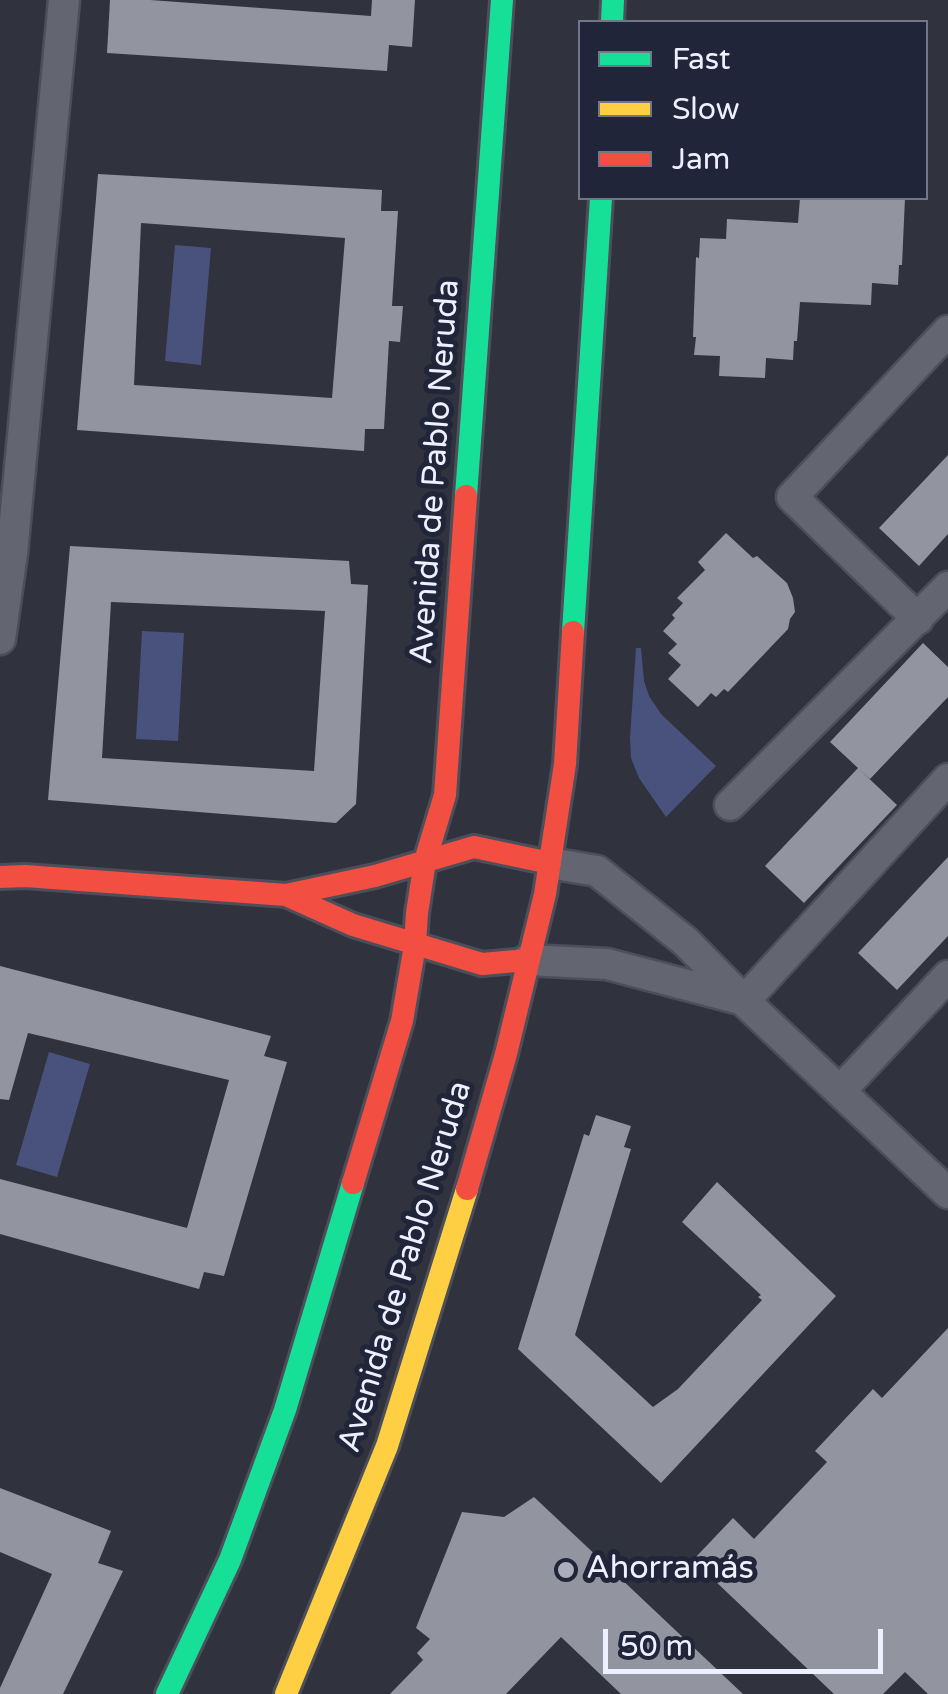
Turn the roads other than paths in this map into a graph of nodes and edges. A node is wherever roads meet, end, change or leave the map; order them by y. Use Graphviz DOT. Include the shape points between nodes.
graph roads {
  1 [pos="64,0"];
  2 [pos="502,0"];
  3 [pos="602,200"];
  4 [pos="948,331"];
  5 [pos="948,587"];
  6 [pos="918,620"];
  7 [pos="0,638"];
  8 [pos="948,780"];
  9 [pos="730,805"];
  10 [pos="425,861"];
  11 [pos="550,863"];
  12 [pos="0,877"];
  13 [pos="286,895"];
  14 [pos="415,946"];
  15 [pos="528,960"];
  16 [pos="948,976"];
  17 [pos="744,1000"];
  18 [pos="840,1091"];
  19 [pos="943,1179"];
  20 [pos="167,1694"];
  21 [pos="286,1694"];
  1 -- 7 [label="street"];
  2 -- 10 [label="main road, Avenida de Pablo Neruda" via="446,795"];
  3 -- 11 [label="main road" via="564,764"];
  4 -- 6 [label="street" via="792,497"];
  5 -- 6 [label="street"];
  6 -- 9 [label="street"];
  8 -- 17 [label="street"];
  10 -- 11 [label="main road" via="474,847"];
  10 -- 13 [label="main road"];
  10 -- 14 [label="main road, Avenida de Pablo Neruda"];
  11 -- 15 [label="main road, Avenida de Pablo Neruda"];
  11 -- 17 [label="street" via="597,870 686,942"];
  12 -- 13 [label="main road"];
  13 -- 14 [label="main road"];
  14 -- 15 [label="main road" via="482,964"];
  14 -- 20 [label="main road, Avenida de Pablo Neruda" via="402,1021 285,1410 230,1560"];
  15 -- 17 [label="street" via="607,964"];
  15 -- 21 [label="main road, Avenida de Pablo Neruda" via="486,1128 388,1446"];
  16 -- 18 [label="street"];
  17 -- 18 [label="street"];
  18 -- 19 [label="street"];
}
